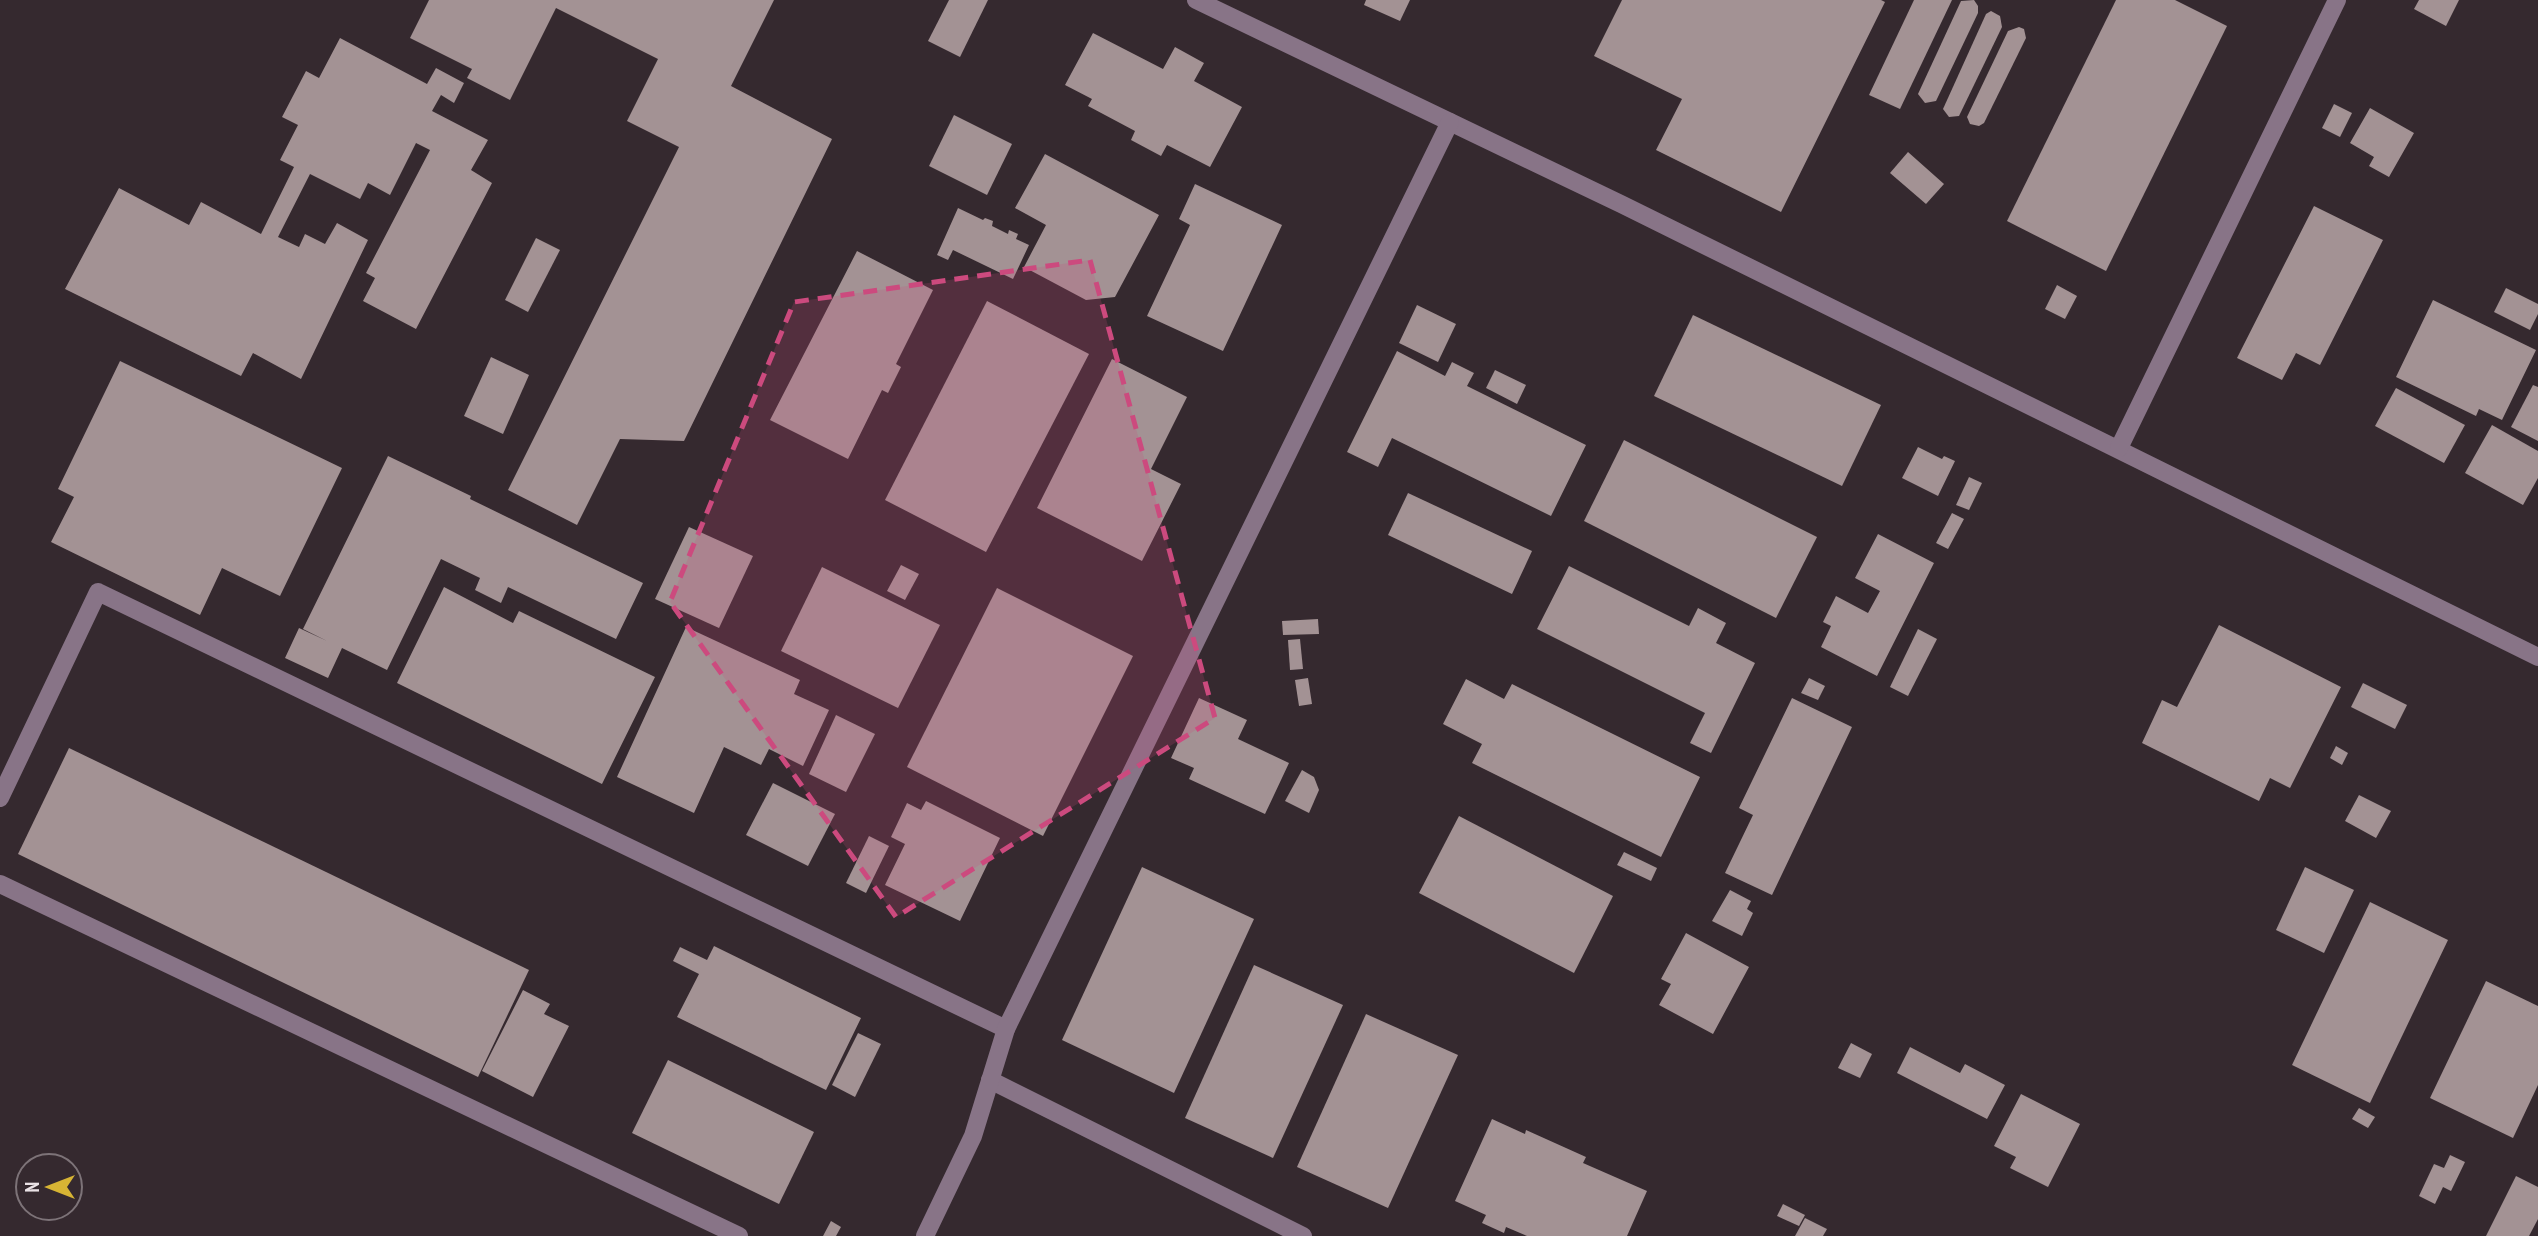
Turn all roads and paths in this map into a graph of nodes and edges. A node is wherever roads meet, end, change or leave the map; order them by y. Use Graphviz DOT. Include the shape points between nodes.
graph roads {
  1 [pos="1196,0"];
  2 [pos="2337,0"];
  3 [pos="1450,122"];
  4 [pos="2119,448"];
  5 [pos="2538,657"];
  6 [pos="0,798"];
  7 [pos="0,884"];
  8 [pos="1006,1029"];
  9 [pos="990,1080"];
  10 [pos="739,1236"];
  11 [pos="925,1236"];
  12 [pos="1303,1236"];
  1 -- 3 [label="lane"];
  2 -- 4 [label="lane"];
  3 -- 4 [label="lane"];
  3 -- 8 [label="lane"];
  4 -- 5 [label="lane"];
  6 -- 8 [label="lane" via="98,592"];
  7 -- 10 [label="lane"];
  8 -- 9 [label="lane"];
  9 -- 11 [label="lane" via="973,1136"];
  9 -- 12 [label="lane"];
}
